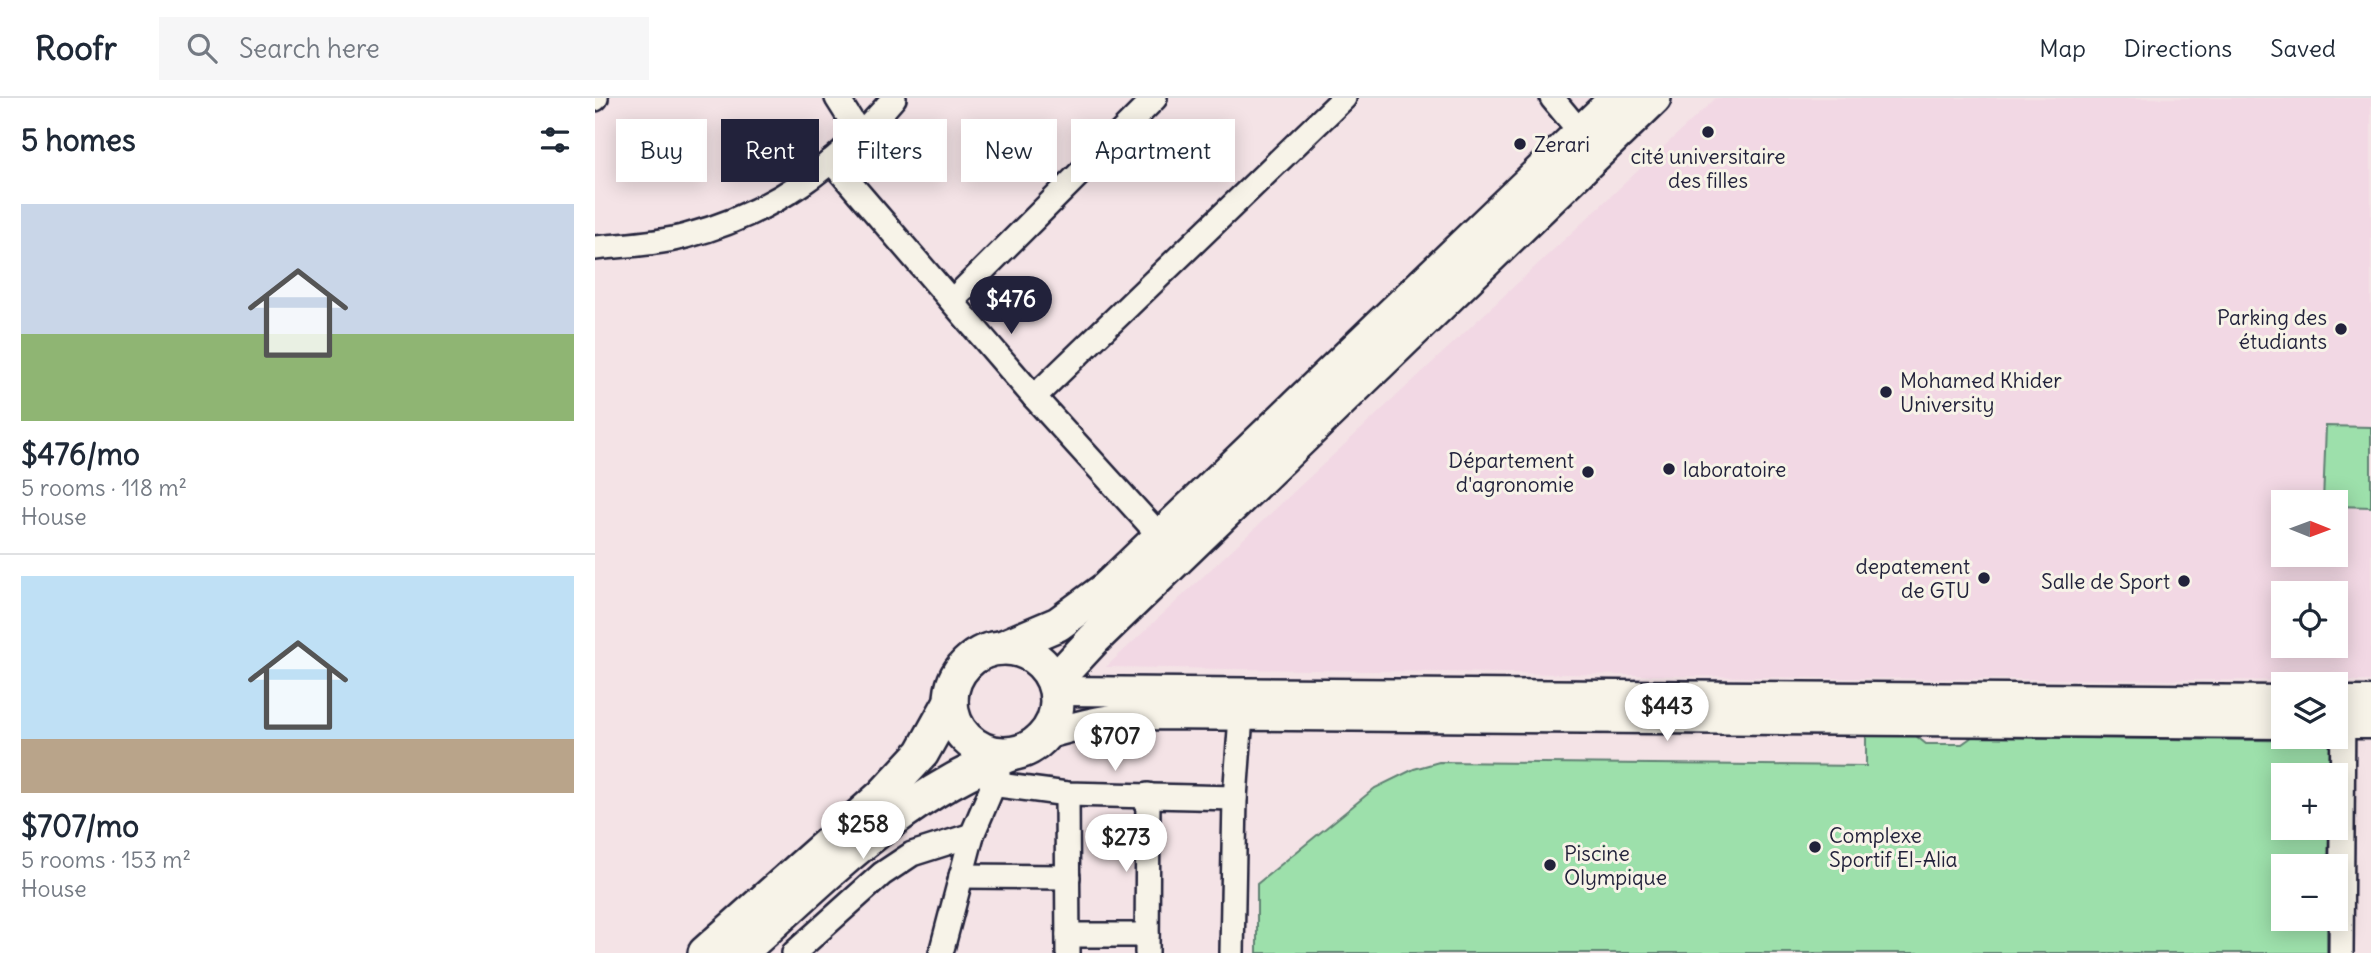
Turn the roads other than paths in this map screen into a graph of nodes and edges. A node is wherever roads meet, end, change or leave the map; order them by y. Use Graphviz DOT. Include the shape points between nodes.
graph roads {
  1 [pos="837,98"];
  2 [pos="894,98"];
  3 [pos="1156,98"];
  4 [pos="1344,98"];
  5 [pos="1552,98"];
  6 [pos="1617,98"];
  7 [pos="1654,98"];
  8 [pos="850,119"];
  9 [pos="876,119"];
  10 [pos="1581,133"];
  11 [pos="831,162"];
  12 [pos="595,248"];
  13 [pos="952,302"];
  14 [pos="1034,397"];
  15 [pos="1161,537"];
  16 [pos="1001,648"];
  17 [pos="1055,687"];
  18 [pos="2271,700"];
  19 [pos="951,701"];
  20 [pos="2371,701"];
  21 [pos="2348,714"];
  22 [pos="1241,716"];
  23 [pos="2271,724"];
  24 [pos="1045,735"];
  25 [pos="2345,749"];
  26 [pos="1011,754"];
  27 [pos="991,784"];
  28 [pos="1067,794"];
  29 [pos="1148,795"];
  30 [pos="1235,798"];
  31 [pos="972,835"];
  32 [pos="961,876"];
  33 [pos="1068,877"];
  34 [pos="1068,944"];
  35 [pos="1147,944"];
  36 [pos="705,953"];
  37 [pos="740,953"];
  38 [pos="794,953"];
  39 [pos="941,953"];
  40 [pos="1231,953"];
  41 [pos="2341,953"];
  1 -- 8 [label="street"];
  2 -- 9 [label="street"];
  3 -- 13 [label="street"];
  4 -- 14 [label="street"];
  5 -- 10 [label="street"];
  6 -- 10 [label="highway"];
  7 -- 17 [label="highway" via="1094,639"];
  10 -- 15 [label="highway"];
  11 -- 12 [label="street" via="803,185 729,222 659,242"];
  11 -- 13 [label="street"];
  13 -- 14 [label="street"];
  14 -- 15 [label="street"];
  15 -- 16 [label="highway" via="1074,614"];
  16 -- 17 [label="highway" via="1027,653 1048,670"];
  16 -- 19 [label="highway" via="966,664"];
  17 -- 18 [label="main road"];
  17 -- 24 [label="highway" via="1053,722"];
  19 -- 26 [label="highway" via="963,734 985,750"];
  19 -- 36 [label="highway" via="922,753 900,778"];
  20 -- 21 [label="main road"];
  22 -- 23 [label="main road"];
  22 -- 24 [label="main road" via="1123,716"];
  22 -- 30 [label="street"];
  24 -- 26 [label="highway"];
  25 -- 41 [label="street"];
  26 -- 27 [label="street"];
  26 -- 37 [label="highway" via="931,792 898,816"];
  27 -- 28 [label="street"];
  27 -- 31 [label="street"];
  28 -- 29 [label="street"];
  28 -- 33 [label="street"];
  29 -- 30 [label="street"];
  29 -- 35 [label="street"];
  30 -- 40 [label="street"];
  31 -- 32 [label="street"];
  31 -- 38 [label="street" via="912,854 882,874"];
  32 -- 33 [label="street"];
  32 -- 39 [label="street"];
  33 -- 34 [label="street"];
  34 -- 35 [label="street"];
}
